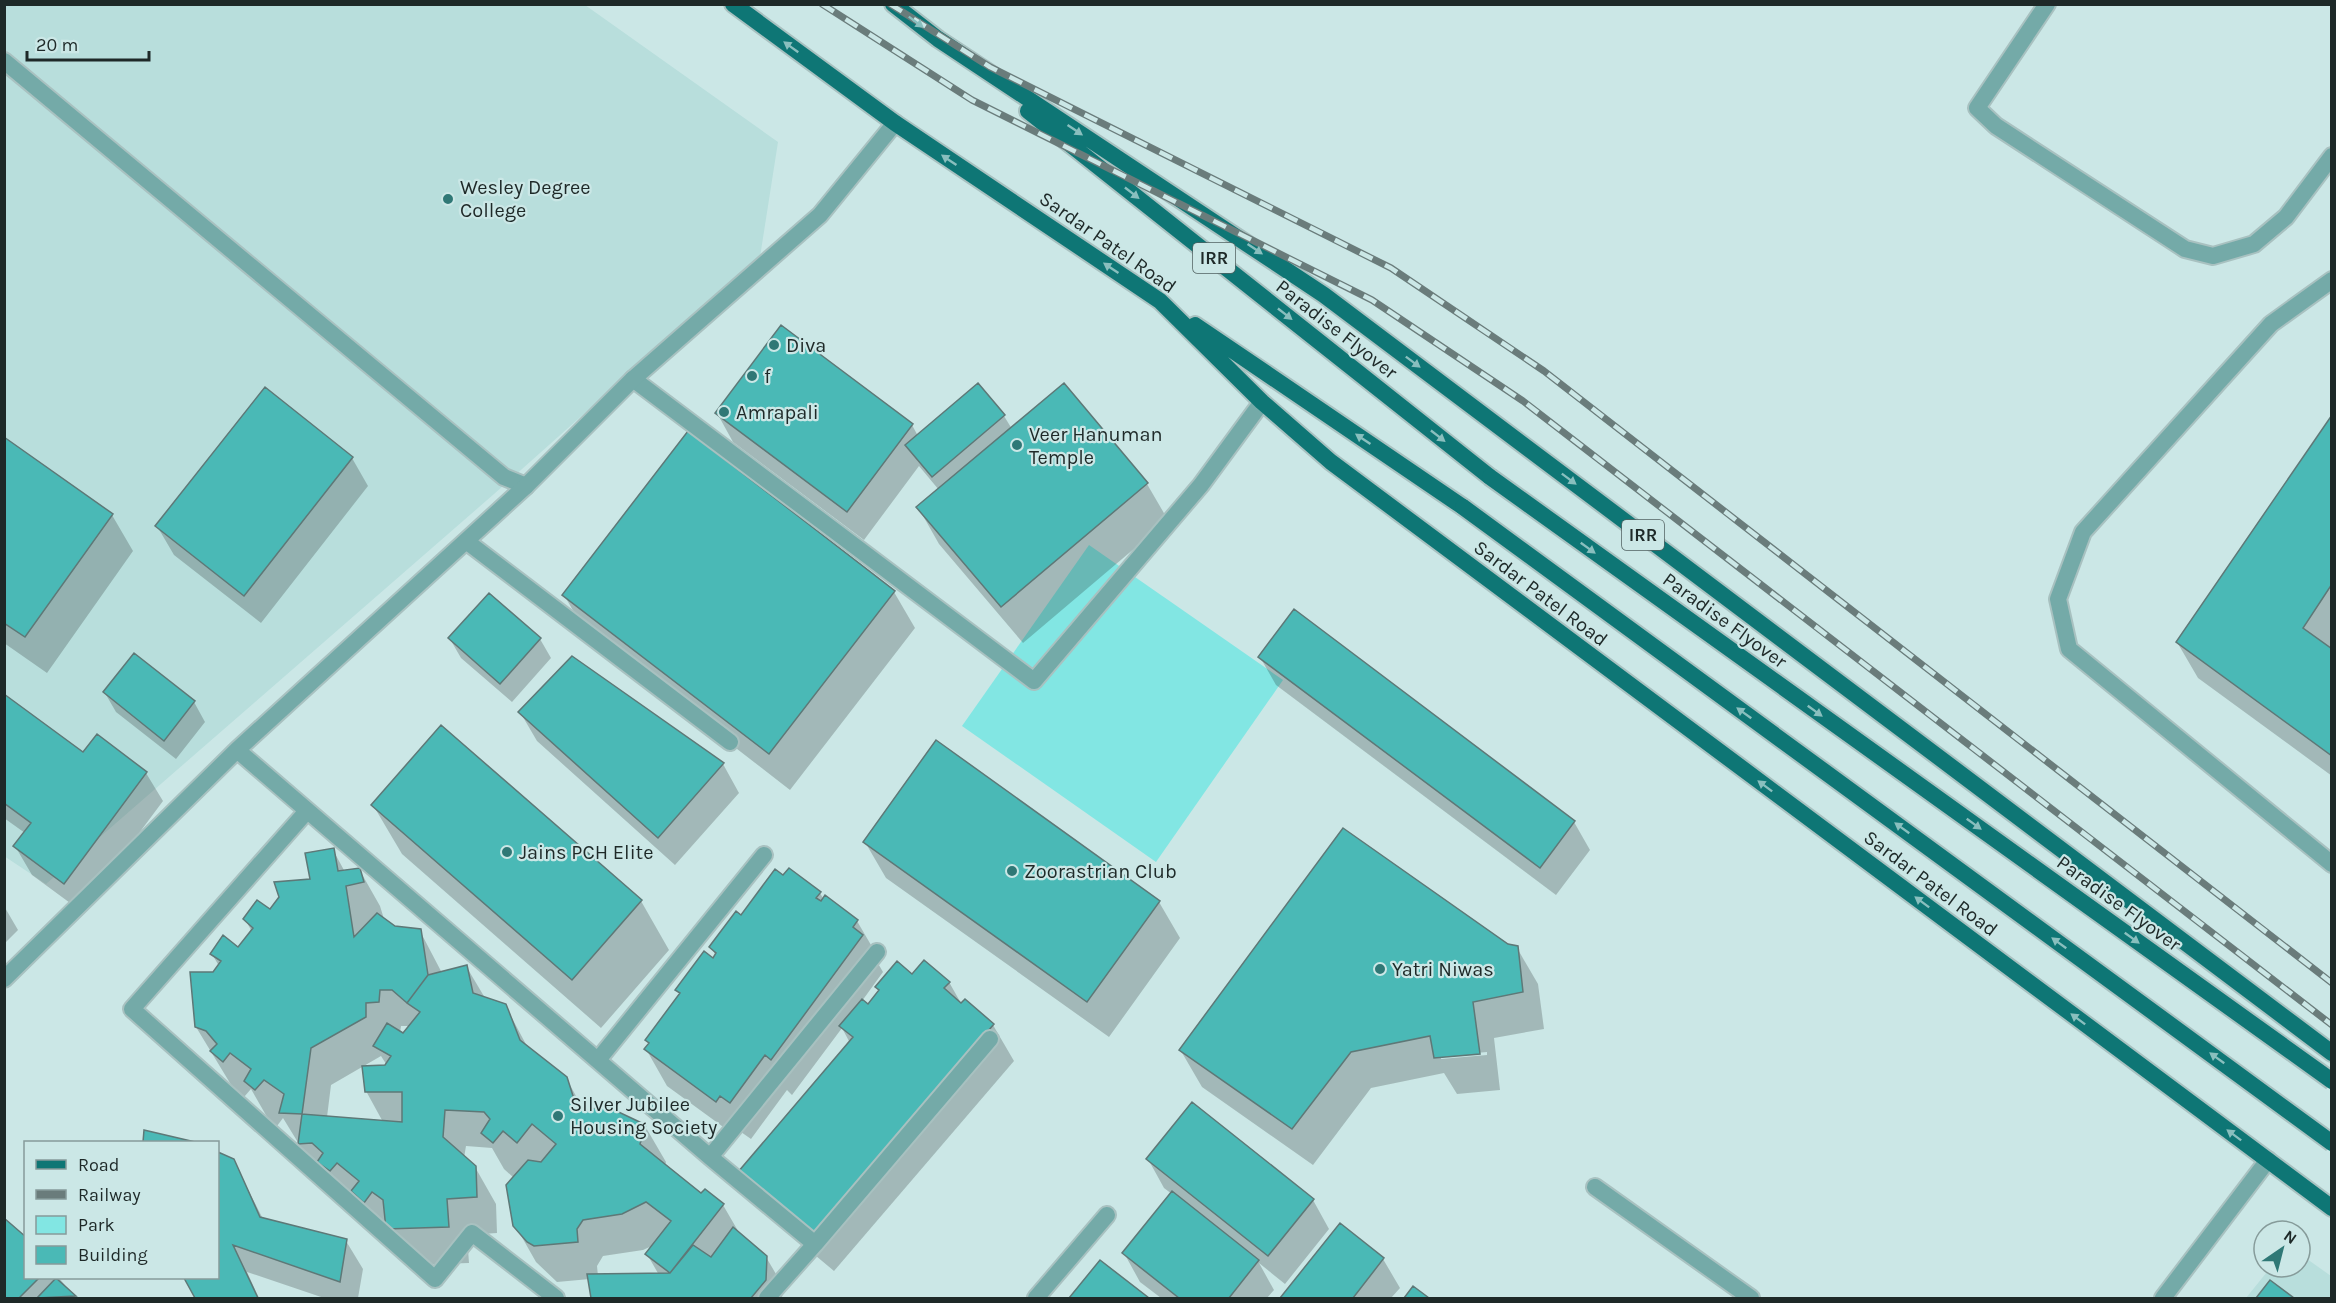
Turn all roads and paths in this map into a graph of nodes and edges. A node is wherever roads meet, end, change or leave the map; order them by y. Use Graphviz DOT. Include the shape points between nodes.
graph roads {
  1 [pos="733,4"];
  2 [pos="893,4"];
  3 [pos="2047,4"];
  4 [pos="938,39"];
  5 [pos="4,61"];
  6 [pos="895,123"];
  7 [pos="2331,156"];
  8 [pos="2331,280"];
  9 [pos="1160,301"];
  10 [pos="633,379"];
  11 [pos="1262,402"];
  12 [pos="526,486"];
  13 [pos="466,541"];
  14 [pos="730,742"];
  15 [pos="237,750"];
  16 [pos="307,811"];
  17 [pos="764,855"];
  18 [pos="2331,864"];
  19 [pos="877,952"];
  20 [pos="4,980"];
  21 [pos="990,1039"];
  22 [pos="2331,1053"];
  23 [pos="598,1060"];
  24 [pos="2331,1081"];
  25 [pos="2331,1143"];
  26 [pos="710,1157"];
  27 [pos="2268,1160"];
  28 [pos="1595,1187"];
  29 [pos="2331,1208"];
  30 [pos="1107,1215"];
  31 [pos="815,1244"];
  32 [pos="556,1299"];
  33 [pos="767,1299"];
  34 [pos="1036,1299"];
  35 [pos="1751,1299"];
  36 [pos="2163,1299"];
  6 -- 1 [label="main road, Sardar Patel Road, one-way"];
  2 -- 4 [label="main road, IRR, one-way"];
  3 -- 7 [label="street" via="1977,108 1996,126 2186,249 2213,256 2254,244 2286,217"];
  4 -- 22 [label="main road, IRR, one-way" via="1324,295"];
  4 -- 24 [label="main road, Paradise Flyover / IRR, one-way, bridge" via="1490,477"];
  5 -- 12 [label="street" via="504,477"];
  9 -- 6 [label="main road, Sardar Patel Road, one-way"];
  6 -- 10 [label="street" via="820,215"];
  8 -- 18 [label="street" via="2271,324 2083,532 2058,599 2069,649"];
  9 -- 11 [label="main road, Sardar Patel Road"];
  25 -- 9 [label="main road, one-way, bridge" via="1463,507"];
  10 -- 11 [label="street" via="1034,681 1201,486"];
  10 -- 12 [label="street"];
  27 -- 11 [label="main road, Sardar Patel Road, one-way" via="1331,462"];
  12 -- 13 [label="street"];
  13 -- 14 [label="street"];
  13 -- 15 [label="street"];
  15 -- 16 [label="street"];
  15 -- 20 [label="street"];
  16 -- 23 [label="street"];
  16 -- 32 [label="street" via="132,1009 435,1279 472,1233"];
  17 -- 23 [label="street"];
  19 -- 26 [label="street"];
  21 -- 31 [label="street"];
  23 -- 26 [label="street"];
  26 -- 31 [label="street"];
  27 -- 29 [label="main road, Sardar Patel Road"];
  27 -- 36 [label="street"];
  28 -- 35 [label="street"];
  30 -- 34 [label="street"];
  31 -- 33 [label="street"];
}
